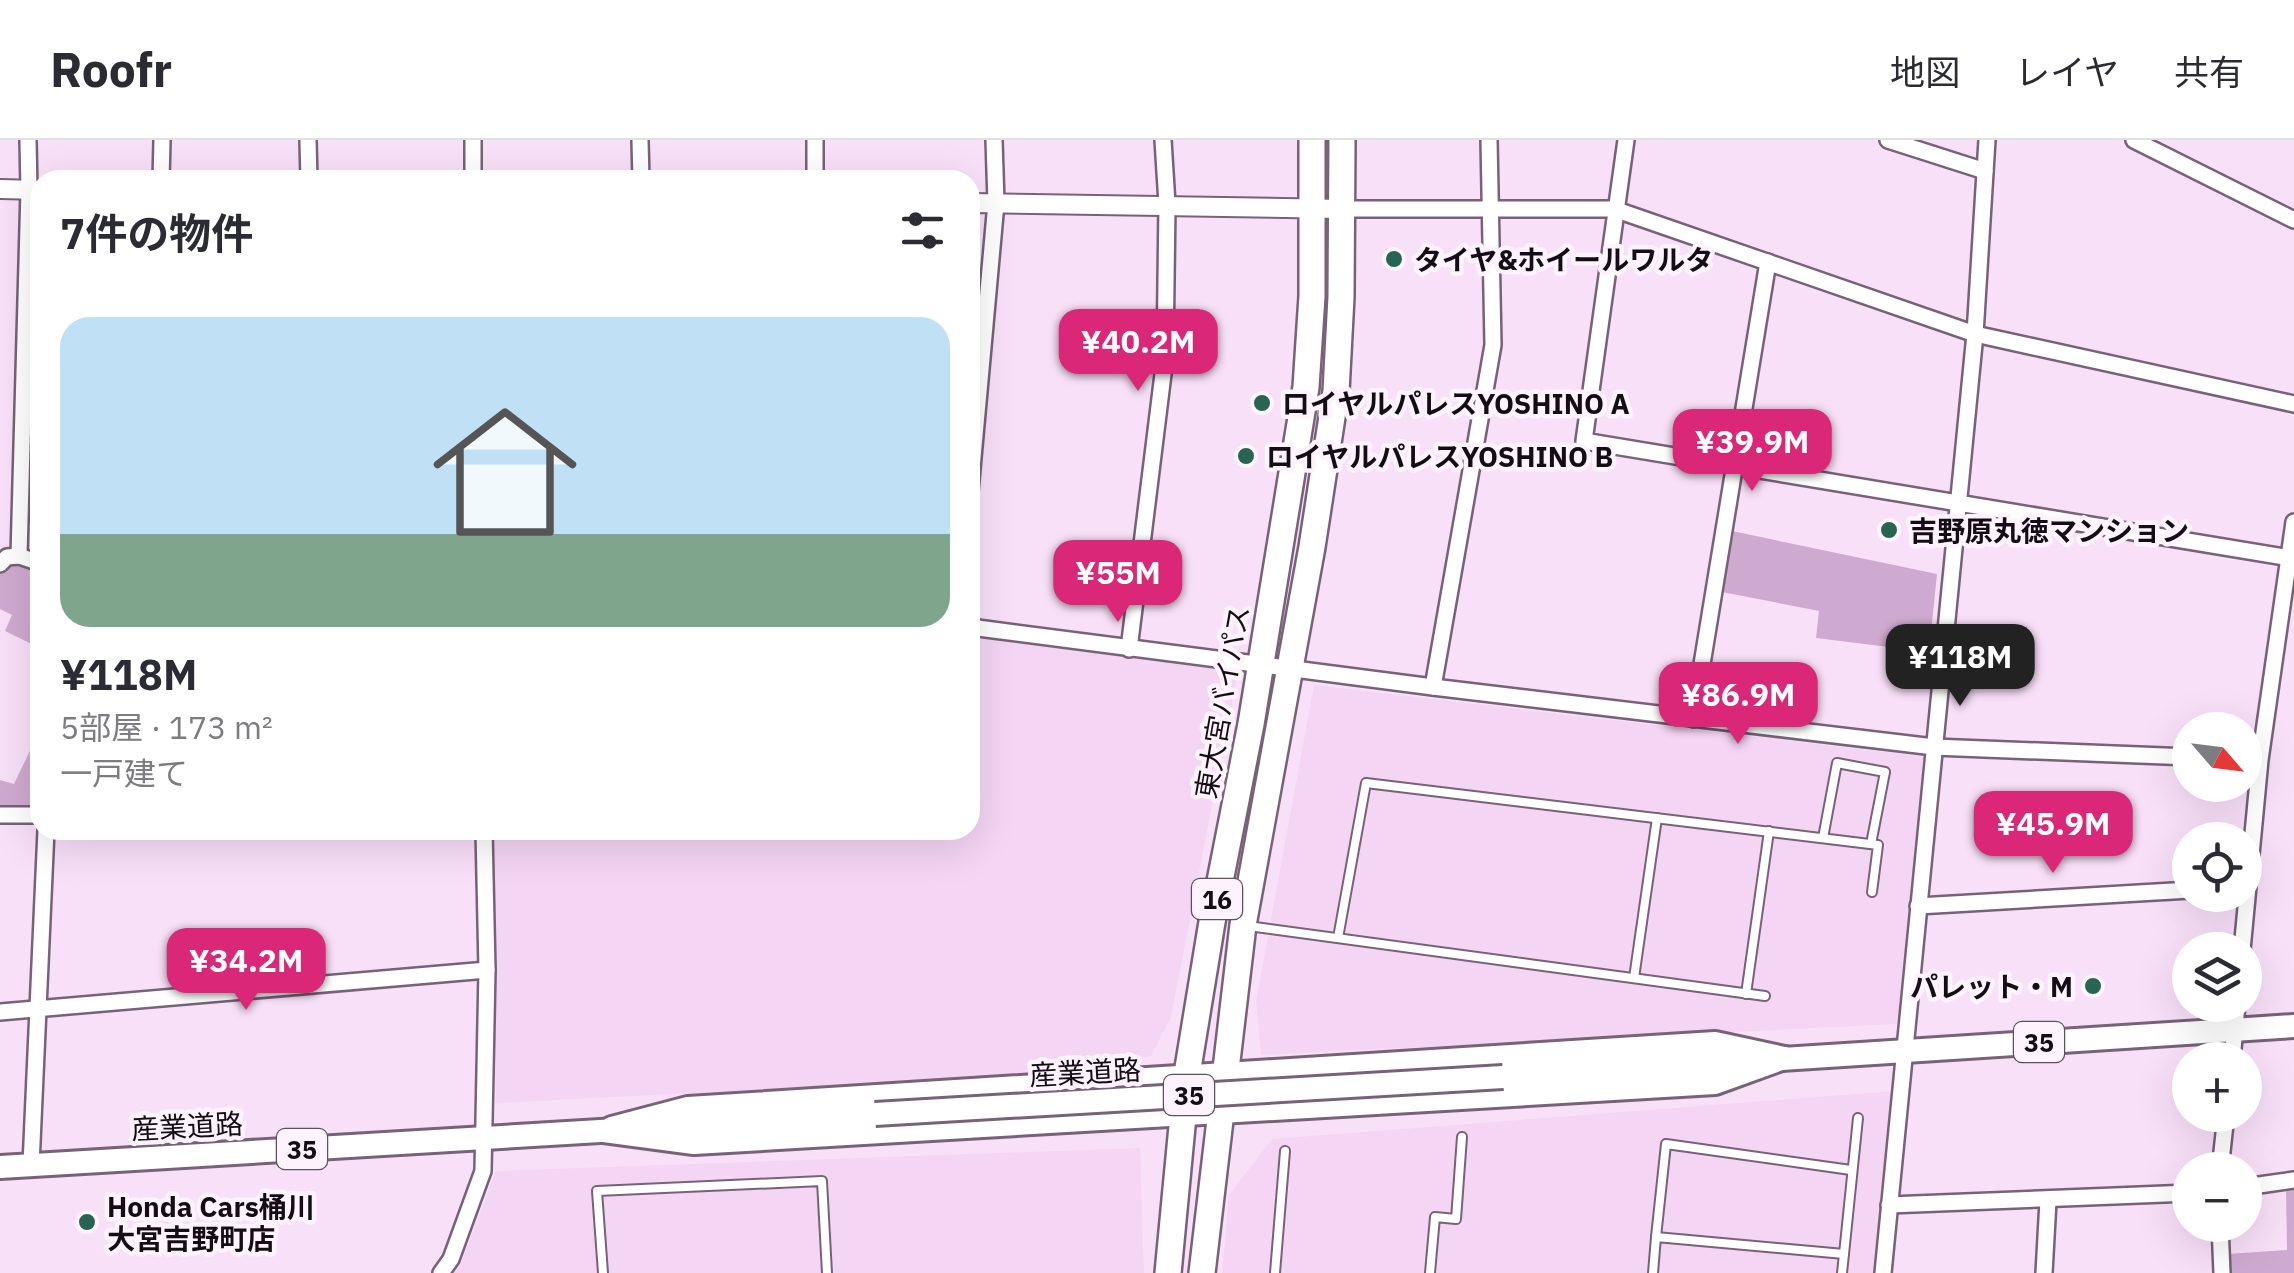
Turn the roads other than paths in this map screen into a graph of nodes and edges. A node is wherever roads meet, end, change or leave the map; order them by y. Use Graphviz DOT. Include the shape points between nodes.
graph roads {
  1 [pos="28,140"];
  2 [pos="162,140"];
  3 [pos="308,140"];
  4 [pos="473,140"];
  5 [pos="640,140"];
  6 [pos="815,140"];
  7 [pos="994,140"];
  8 [pos="1163,140"];
  9 [pos="1312,140"];
  10 [pos="1342,140"];
  11 [pos="1489,140"];
  12 [pos="1626,140"];
  13 [pos="1888,140"];
  14 [pos="1987,140"];
  15 [pos="2134,140"];
  16 [pos="32,170"];
  17 [pos="161,170"];
  18 [pos="309,170"];
  19 [pos="474,170"];
  20 [pos="640,170"];
  21 [pos="815,170"];
  22 [pos="1985,171"];
  23 [pos="0,189"];
  24 [pos="30,190"];
  25 [pos="980,203"];
  26 [pos="996,203"];
  27 [pos="1167,204"];
  28 [pos="1312,208"];
  29 [pos="1491,208"];
  30 [pos="1342,209"];
  31 [pos="1614,209"];
  32 [pos="2294,220"];
  33 [pos="1768,262"];
  34 [pos="30,288"];
  35 [pos="1975,334"];
  36 [pos="980,381"];
  37 [pos="2294,404"];
  38 [pos="1734,465"];
  39 [pos="1957,502"];
  40 [pos="2294,522"];
  41 [pos="19,556"];
  42 [pos="2290,558"];
  43 [pos="30,560"];
  44 [pos="0,564"];
  45 [pos="980,628"];
  46 [pos="1129,649"];
  47 [pos="1260,665"];
  48 [pos="1291,670"];
  49 [pos="1433,687"];
  50 [pos="2262,712"];
  51 [pos="1693,720"];
  52 [pos="1934,746"];
  53 [pos="2172,756"];
  54 [pos="0,815"];
  55 [pos="30,815"];
  56 [pos="1657,818"];
  57 [pos="1769,832"];
  58 [pos="1823,838"];
  59 [pos="45,840"];
  60 [pos="484,840"];
  61 [pos="1871,844"];
  62 [pos="2172,891"];
  63 [pos="1872,892"];
  64 [pos="1918,906"];
  65 [pos="1243,925"];
  66 [pos="1338,938"];
  67 [pos="488,970"];
  68 [pos="1634,978"];
  69 [pos="1746,994"];
  70 [pos="1765,996"];
  71 [pos="36,1009"];
  72 [pos="0,1012"];
  73 [pos="2236,1022"];
  74 [pos="2294,1026"];
  75 [pos="2235,1029"];
  76 [pos="2234,1042"];
  77 [pos="1906,1051"];
  78 [pos="1784,1058"];
  79 [pos="1224,1073"];
  80 [pos="1187,1074"];
  81 [pos="1218,1114"];
  82 [pos="1182,1117"];
  83 [pos="1858,1118"];
  84 [pos="604,1130"];
  85 [pos="1462,1137"];
  86 [pos="485,1138"];
  87 [pos="1285,1152"];
  88 [pos="30,1166"];
  89 [pos="0,1167"];
  90 [pos="1851,1170"];
  91 [pos="2294,1180"];
  92 [pos="2262,1185"];
  93 [pos="2172,1194"];
  94 [pos="2048,1201"];
  95 [pos="1889,1204"];
  96 [pos="1656,1237"];
  97 [pos="2221,1242"];
  98 [pos="1844,1254"];
  99 [pos="441,1273"];
  100 [pos="602,1273"];
  101 [pos="827,1273"];
  102 [pos="1168,1273"];
  103 [pos="1202,1273"];
  104 [pos="1274,1273"];
  105 [pos="1430,1273"];
  106 [pos="1652,1273"];
  107 [pos="1842,1273"];
  108 [pos="1882,1273"];
  109 [pos="2044,1273"];
  110 [pos="2222,1273"];
  1 -- 16 [label="street"];
  2 -- 17 [label="street"];
  3 -- 18 [label="street"];
  4 -- 19 [label="street"];
  5 -- 20 [label="street"];
  6 -- 21 [label="street"];
  7 -- 26 [label="street"];
  8 -- 27 [label="street"];
  9 -- 28 [label="highway, 東大宮バイパス / 16"];
  10 -- 30 [label="highway, 16"];
  11 -- 29 [label="street"];
  12 -- 31 [label="street"];
  13 -- 22 [label="street"];
  14 -- 22 [label="street"];
  15 -- 32 [label="street"];
  22 -- 35 [label="street"];
  23 -- 24 [label="street"];
  25 -- 26 [label="street"];
  26 -- 27 [label="street"];
  26 -- 36 [label="street"];
  27 -- 28 [label="street"];
  27 -- 46 [label="street" via="1165,358"];
  28 -- 30 [label="street"];
  28 -- 47 [label="highway, 東大宮バイパス / 16" via="1306,387"];
  29 -- 30 [label="street"];
  29 -- 31 [label="street"];
  29 -- 49 [label="street" via="1493,345"];
  30 -- 48 [label="highway, 16" via="1336,391"];
  31 -- 33 [label="street"];
  31 -- 38 [label="street" via="1584,441"];
  33 -- 35 [label="street"];
  33 -- 38 [label="street"];
  34 -- 41 [label="street"];
  35 -- 37 [label="street"];
  35 -- 39 [label="street"];
  38 -- 39 [label="street"];
  38 -- 51 [label="street"];
  39 -- 42 [label="street"];
  39 -- 52 [label="street"];
  40 -- 42 [label="street"];
  41 -- 43 [label="street"];
  41 -- 44 [label="street"];
  42 -- 50 [label="street"];
  45 -- 46 [label="street"];
  46 -- 47 [label="street"];
  47 -- 48 [label="street"];
  47 -- 80 [label="highway, 東大宮バイパス / 16"];
  48 -- 49 [label="street"];
  48 -- 65 [label="highway, 16"];
  49 -- 51 [label="street"];
  51 -- 52 [label="street"];
  52 -- 53 [label="street"];
  52 -- 64 [label="street"];
  54 -- 55 [label="street"];
  56 -- 57 [label="lane"];
  56 -- 66 [label="lane" via="1366,783"];
  56 -- 68 [label="lane"];
  57 -- 58 [label="lane"];
  57 -- 69 [label="lane"];
  58 -- 61 [label="lane"];
  58 -- 61 [label="lane" via="1837,763 1885,772"];
  59 -- 71 [label="street"];
  60 -- 67 [label="street"];
  61 -- 63 [label="lane" via="1878,845"];
  62 -- 64 [label="street"];
  64 -- 77 [label="street"];
  65 -- 66 [label="lane"];
  65 -- 79 [label="highway, 16"];
  66 -- 68 [label="lane"];
  67 -- 71 [label="street"];
  67 -- 86 [label="street"];
  68 -- 69 [label="lane"];
  69 -- 70 [label="lane"];
  71 -- 72 [label="street"];
  71 -- 88 [label="street"];
  73 -- 75 [label="street"];
  74 -- 75 [label="main road, 産業道路 / 35"];
  75 -- 76 [label="street"];
  75 -- 77 [label="main road, 産業道路 / 35"];
  77 -- 78 [label="main road, 産業道路 / 35"];
  77 -- 95 [label="street"];
  78 -- 79 [label="main road, 35" via="1715,1043"];
  78 -- 81 [label="main road, 35" via="1715,1083"];
  78 -- 84 [label="main road, 産業道路 / 35, bridge"];
  79 -- 80 [label="main road, 35"];
  79 -- 81 [label="highway, 16"];
  80 -- 82 [label="highway, 東大宮バイパス / 16"];
  80 -- 84 [label="main road, 35" via="688,1108"];
  81 -- 82 [label="main road, 35"];
  81 -- 103 [label="highway, 16"];
  82 -- 84 [label="main road, 35" via="694,1144"];
  82 -- 102 [label="highway, 東大宮バイパス / 16"];
  83 -- 90 [label="lane"];
  84 -- 86 [label="main road, 産業道路 / 35"];
  85 -- 105 [label="lane" via="1456,1219 1436,1218"];
  86 -- 88 [label="main road, 産業道路 / 35"];
  86 -- 99 [label="street" via="482,1171"];
  87 -- 104 [label="lane"];
  88 -- 89 [label="main road, 産業道路 / 35"];
  90 -- 96 [label="lane" via="1666,1144"];
  90 -- 98 [label="lane"];
  91 -- 92 [label="street"];
  93 -- 94 [label="street"];
  94 -- 95 [label="street"];
  94 -- 109 [label="street"];
  95 -- 108 [label="street"];
  96 -- 98 [label="lane"];
  96 -- 106 [label="lane"];
  97 -- 110 [label="street"];
  98 -- 107 [label="lane"];
  100 -- 101 [label="lane" via="597,1191 822,1181"];
}
